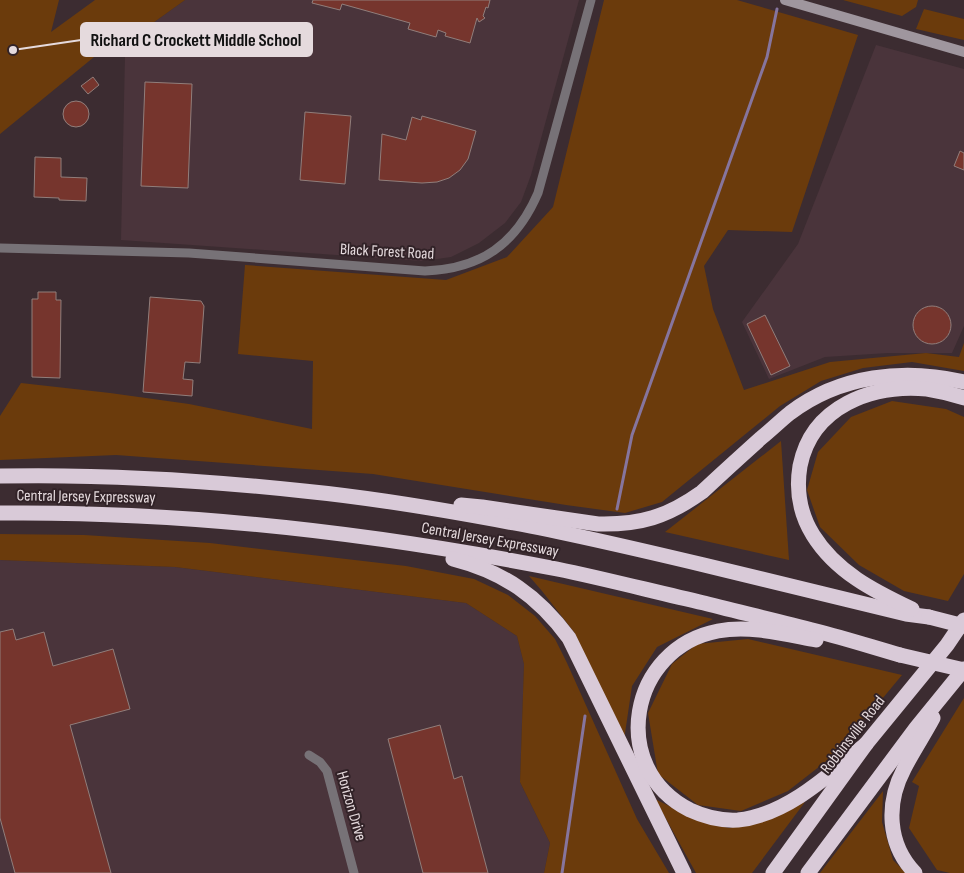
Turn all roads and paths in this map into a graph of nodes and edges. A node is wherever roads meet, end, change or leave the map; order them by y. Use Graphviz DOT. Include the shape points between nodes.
graph roads {
  1 [pos="591,0"];
  2 [pos="785,0"];
  3 [pos="964,52"];
  4 [pos="0,248"];
  5 [pos="964,382"];
  6 [pos="964,398"];
  7 [pos="0,476"];
  8 [pos="306,491"];
  9 [pos="0,513"];
  10 [pos="300,528"];
  11 [pos="929,617"];
  12 [pos="964,620"];
  13 [pos="964,626"];
  14 [pos="900,655"];
  15 [pos="964,670"];
  16 [pos="949,689"];
  17 [pos="866,744"];
  18 [pos="309,755"];
  19 [pos="354,873"];
  20 [pos="684,873"];
  21 [pos="773,873"];
  22 [pos="808,873"];
  23 [pos="915,873"];
  1 -- 4 [label="street, Black Forest Road" via="532,208 512,236 471,263 425,271 189,253"];
  2 -- 3 [label="street"];
  5 -- 8 [label="highway" via="933,376 887,375 826,392 789,413 688,502 670,512 632,523 598,524 482,507"];
  6 -- 11 [label="highway" via="947,392 907,389 887,390 854,399 838,408 815,431 807,445 799,475 798,492 806,522 828,554 877,593"];
  7 -- 8 [label="highway, Central Jersey Expressway" via="163,479"];
  8 -- 11 [label="highway, Central Jersey Expressway" via="526,525"];
  9 -- 10 [label="highway, Central Jersey Expressway" via="161,516"];
  10 -- 14 [label="highway, Central Jersey Expressway" via="560,570 809,629"];
  10 -- 20 [label="highway" via="471,564 512,582 542,606 569,638"];
  11 -- 13 [label="highway, Central Jersey Expressway, bridge"];
  12 -- 17 [label="highway, Robbinsville Road"];
  14 -- 15 [label="highway, Central Jersey Expressway, bridge"];
  14 -- 17 [label="highway" via="767,632 748,630 705,634 679,647 657,668 639,711 639,741 649,770 658,784 696,813 725,820 754,816 791,801"];
  15 -- 16 [label="highway"];
  16 -- 22 [label="highway"];
  16 -- 23 [label="highway" via="904,769 894,794 894,836 903,859"];
  17 -- 21 [label="highway, Robbinsville Road"];
  18 -- 19 [label="street, Horizon Drive" via="327,771"];
}
